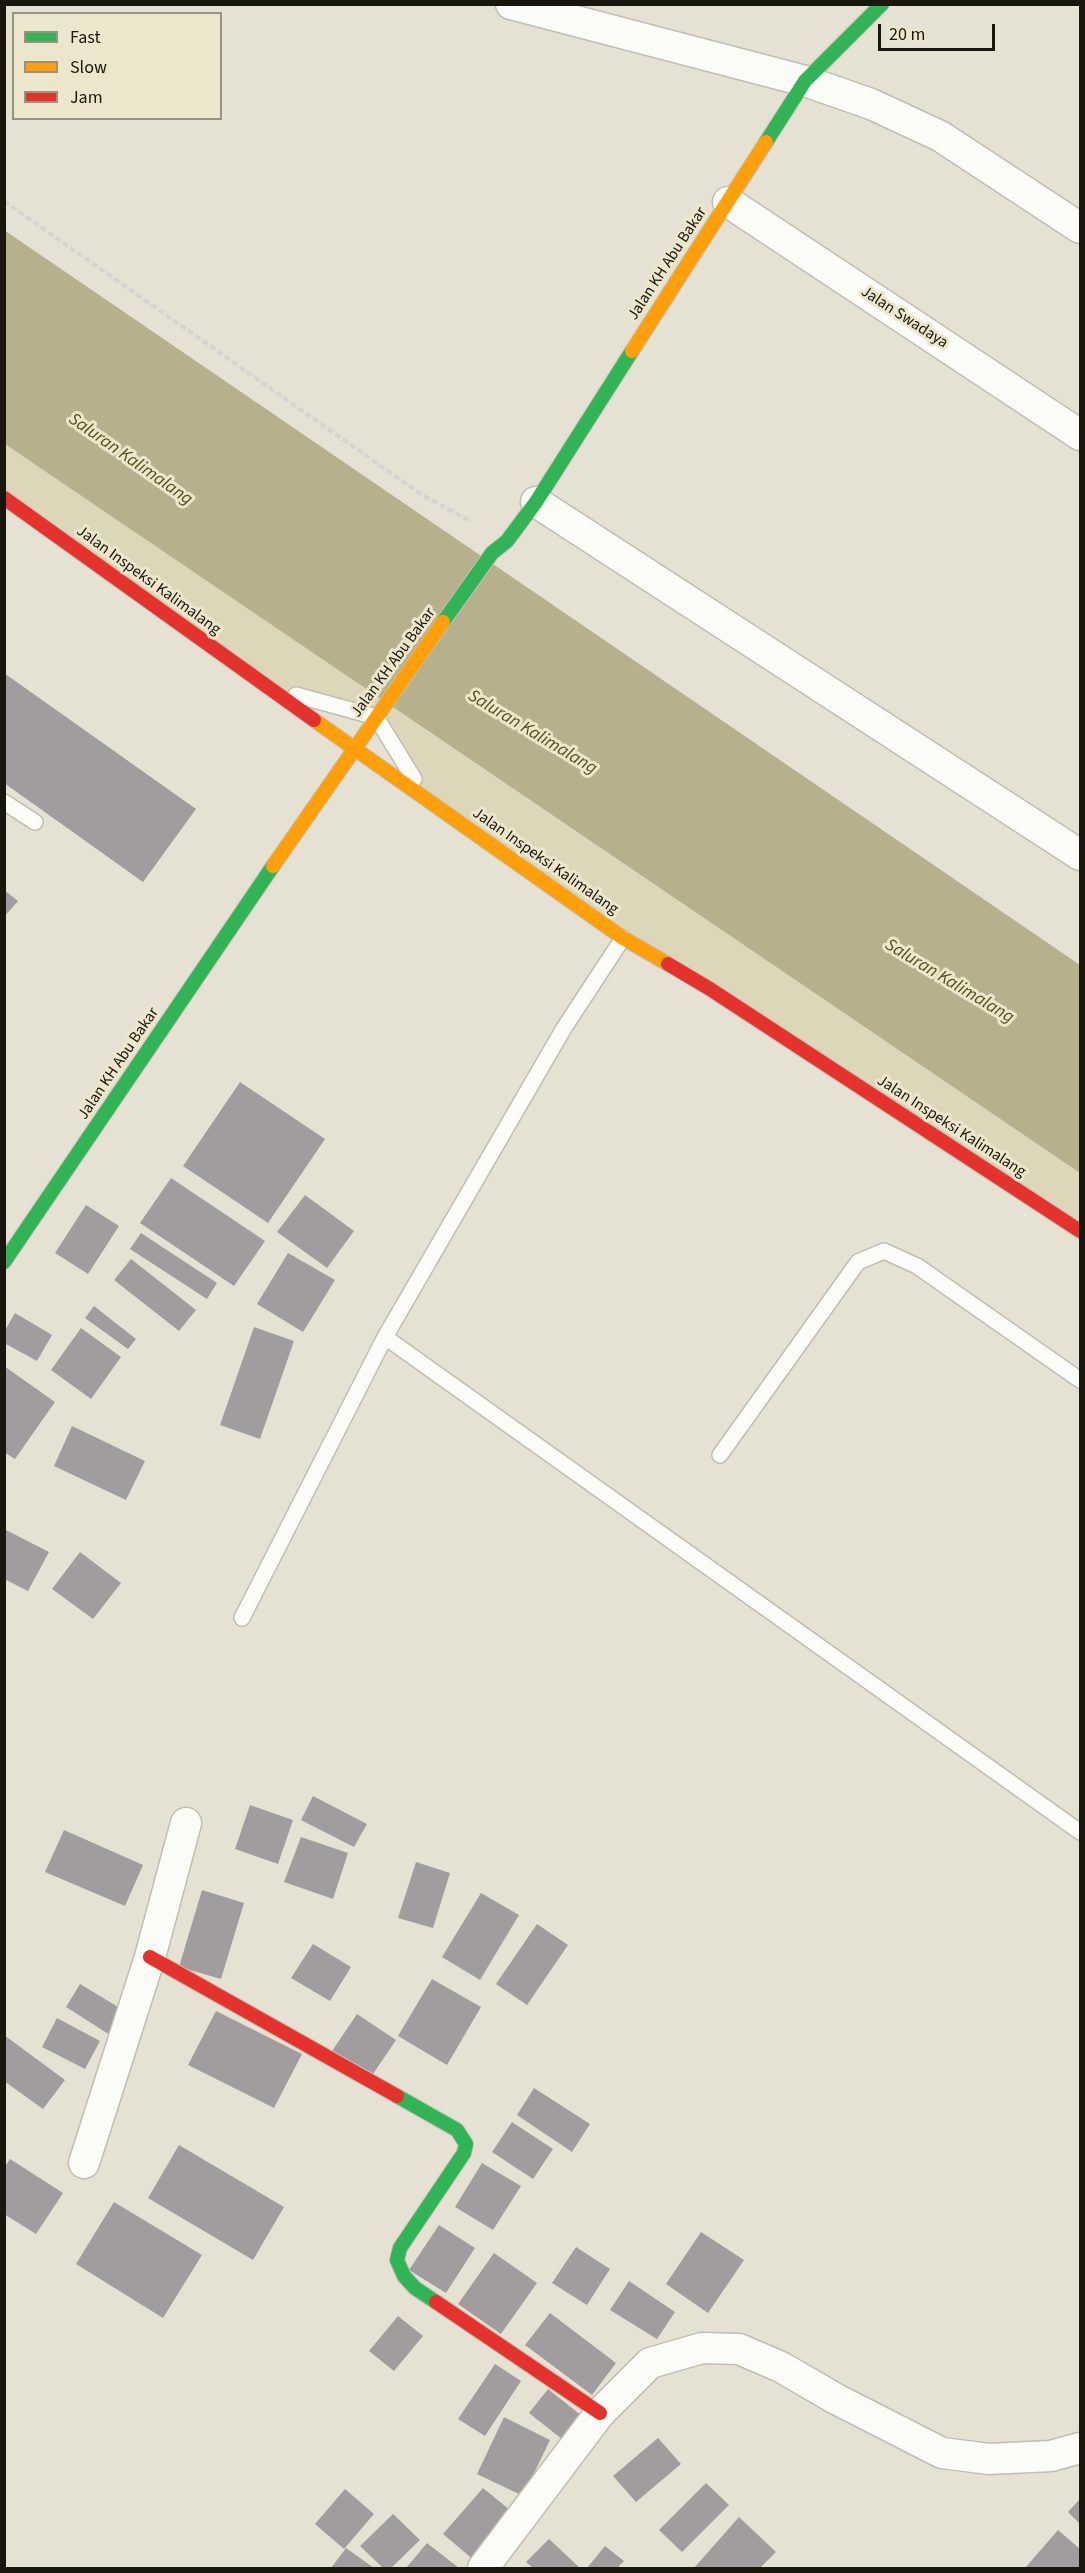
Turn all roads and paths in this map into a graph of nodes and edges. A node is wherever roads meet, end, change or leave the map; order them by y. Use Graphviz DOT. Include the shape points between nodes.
graph roads {
  1 [pos="511,4"];
  2 [pos="882,4"];
  3 [pos="805,81"];
  4 [pos="4,201"];
  5 [pos="728,202"];
  6 [pos="1080,228"];
  7 [pos="1080,435"];
  8 [pos="4,498"];
  9 [pos="536,502"];
  10 [pos="507,541"];
  11 [pos="267,688"];
  12 [pos="376,717"];
  13 [pos="354,747"];
  14 [pos="425,797"];
  15 [pos="4,802"];
  16 [pos="35,822"];
  17 [pos="1080,855"];
  18 [pos="623,938"];
  19 [pos="1080,1231"];
  20 [pos="4,1262"];
  21 [pos="385,1337"];
  22 [pos="1080,1380"];
  23 [pos="720,1455"];
  24 [pos="242,1618"];
  25 [pos="186,1824"];
  26 [pos="1080,1832"];
  27 [pos="150,1957"];
  28 [pos="84,2163"];
  29 [pos="600,2413"];
  30 [pos="1080,2448"];
  31 [pos="483,2568"];
  1 -- 3 [label="street"];
  2 -- 3 [label="street, Jalan KH Abu Bakar"];
  3 -- 5 [label="street, Jalan KH Abu Bakar"];
  3 -- 6 [label="street" via="872,104 940,136"];
  4 -- 10 [label="path" via="422,495"];
  5 -- 7 [label="street, Jalan Swadaya"];
  5 -- 9 [label="street, Jalan KH Abu Bakar"];
  8 -- 11 [label="street, Jalan Inspeksi Kalimalang"];
  9 -- 10 [label="street, Jalan KH Abu Bakar"];
  9 -- 17 [label="street"];
  10 -- 12 [label="street, Jalan KH Abu Bakar" via="492,553"];
  11 -- 12 [label="lane"];
  11 -- 13 [label="street, Jalan Inspeksi Kalimalang"];
  12 -- 13 [label="street, Jalan KH Abu Bakar"];
  12 -- 14 [label="lane"];
  13 -- 14 [label="street, Jalan Inspeksi Kalimalang"];
  13 -- 20 [label="street, Jalan KH Abu Bakar"];
  14 -- 18 [label="street, Jalan Inspeksi Kalimalang"];
  15 -- 16 [label="lane"];
  18 -- 19 [label="street, Jalan Inspeksi Kalimalang" via="710,989"];
  18 -- 21 [label="lane" via="564,1028"];
  21 -- 24 [label="lane"];
  21 -- 26 [label="lane"];
  22 -- 23 [label="lane" via="917,1266 884,1251 858,1262"];
  25 -- 27 [label="street"];
  27 -- 28 [label="street"];
  27 -- 29 [label="street" via="457,2130 466,2144 464,2153 400,2248 397,2260 404,2276 415,2288"];
  29 -- 30 [label="street" via="650,2363 702,2348 739,2349 781,2367 942,2453 989,2459 1051,2456"];
  29 -- 31 [label="street"];
}
